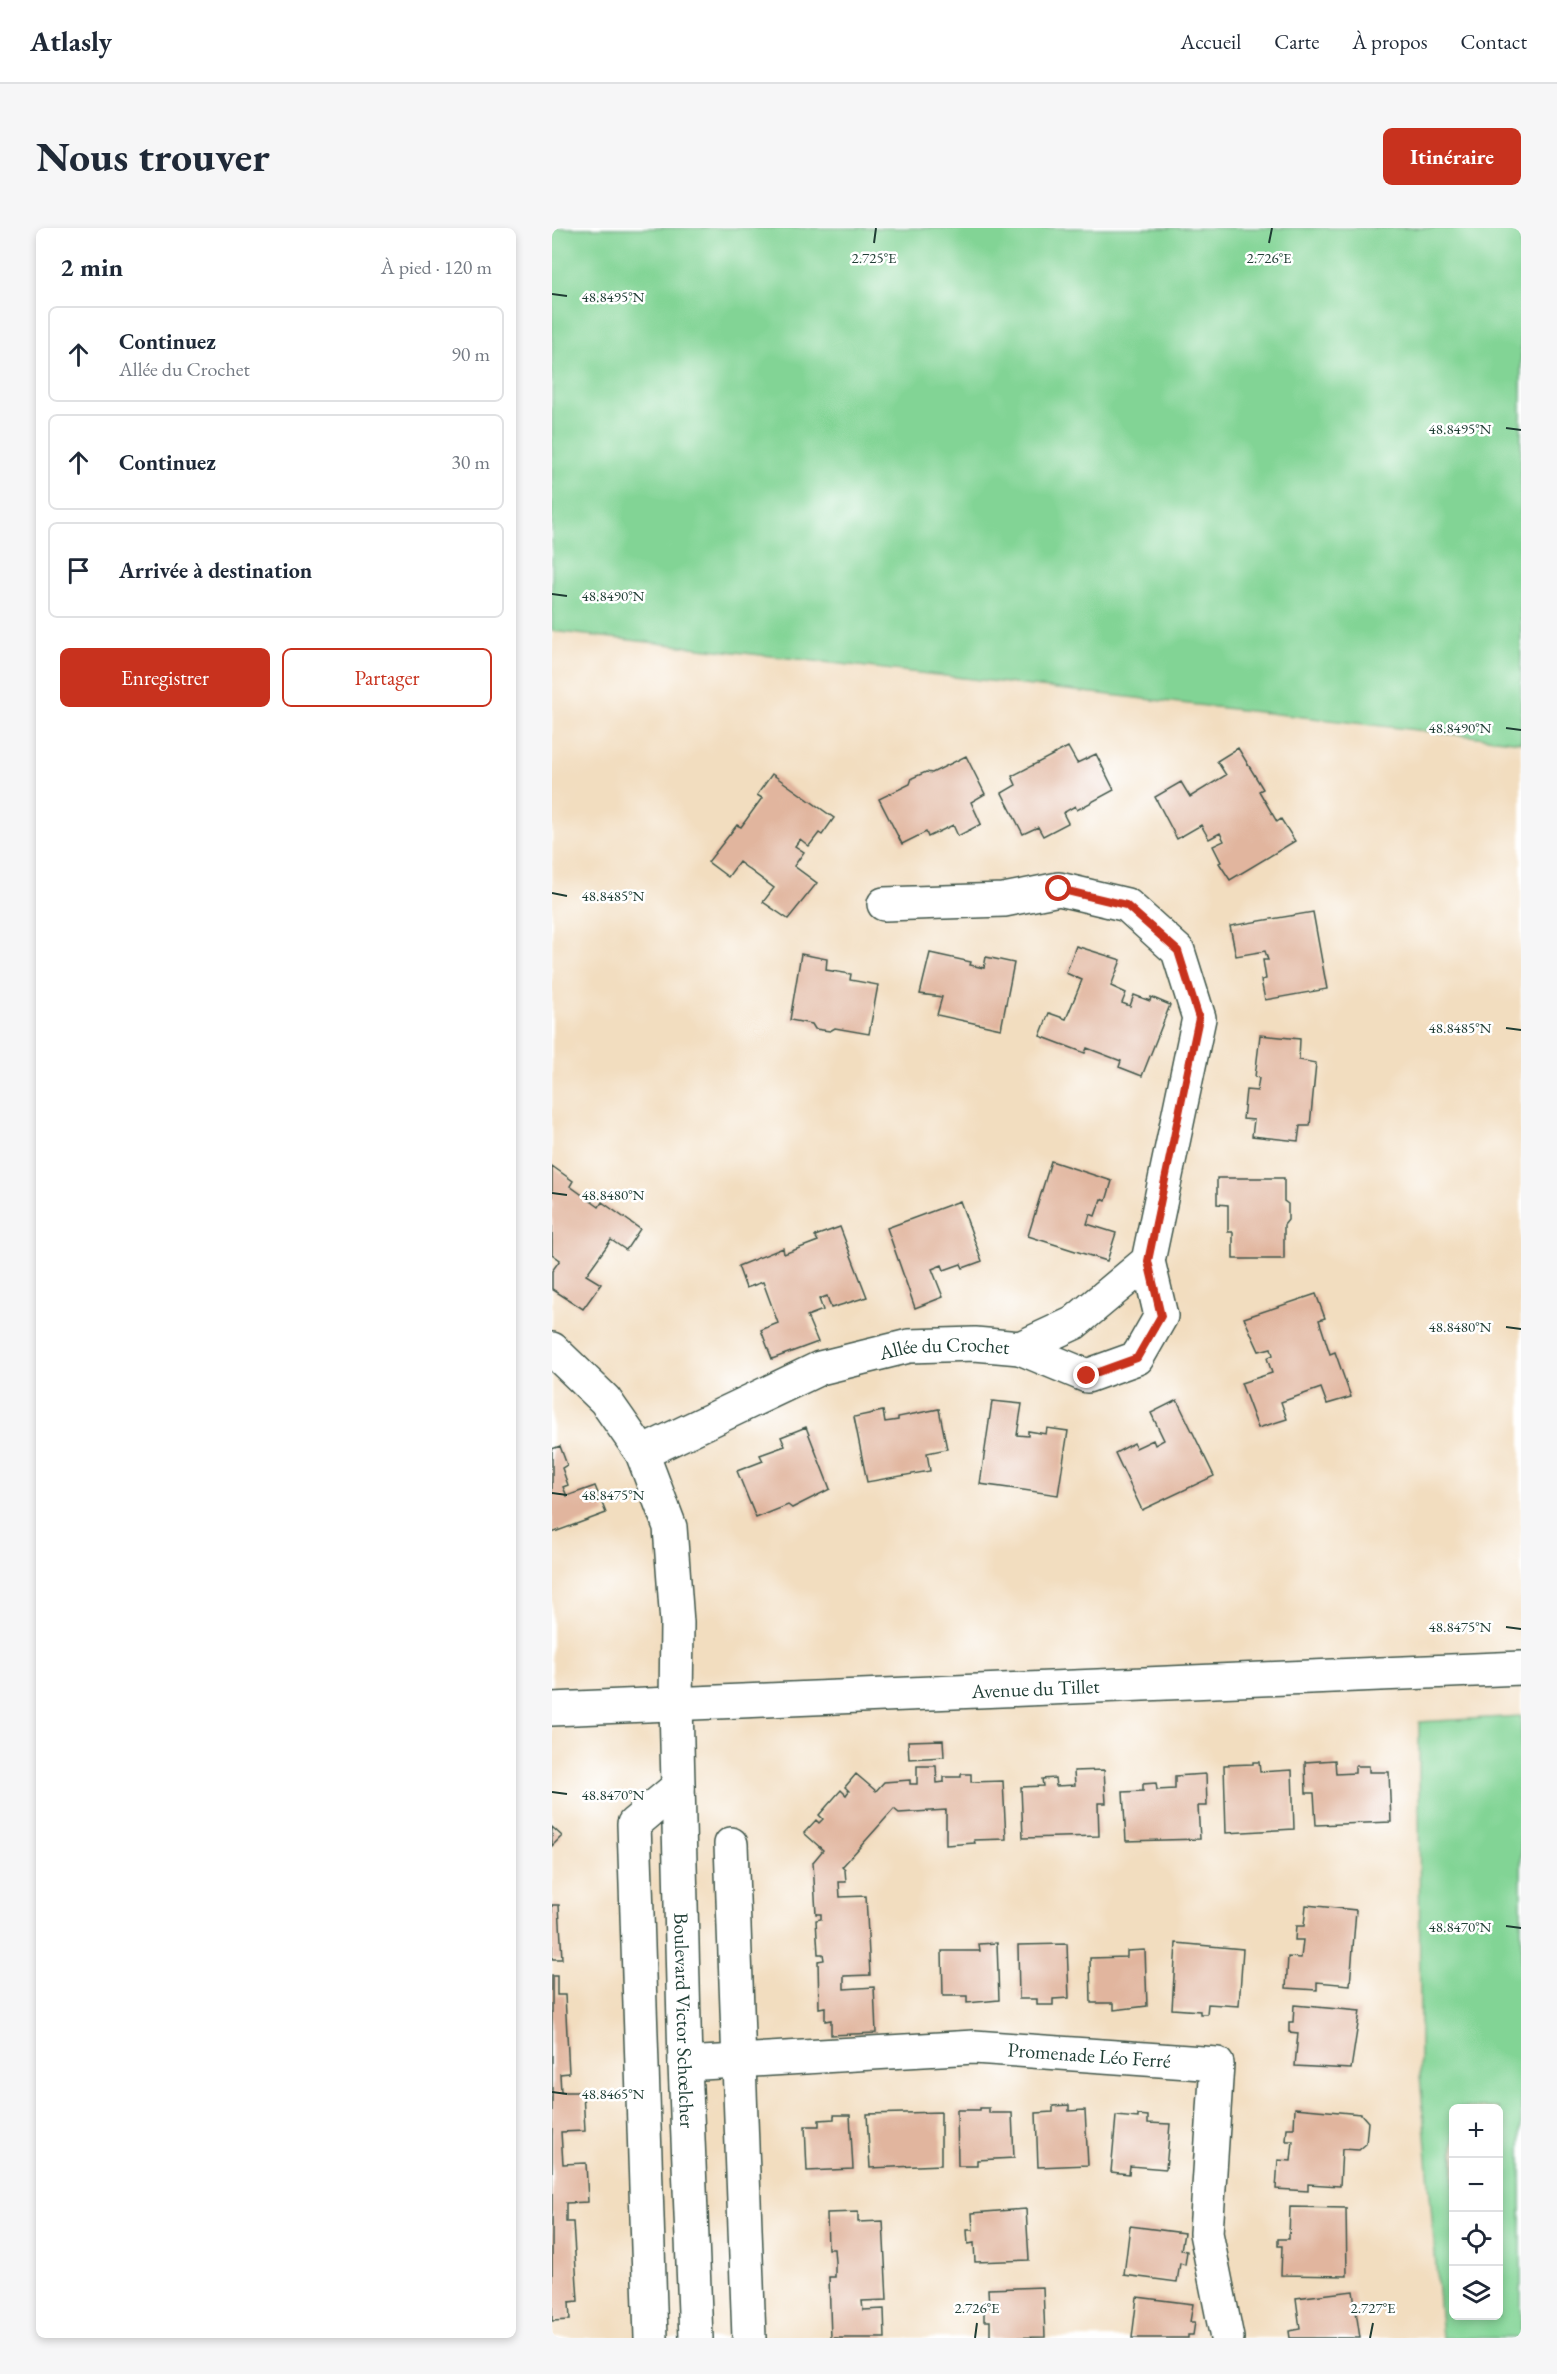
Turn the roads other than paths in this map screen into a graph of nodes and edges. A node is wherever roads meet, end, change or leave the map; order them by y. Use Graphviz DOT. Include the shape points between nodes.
graph roads {
  1 [pos="884,904"];
  2 [pos="1148,1261"];
  3 [pos="1020,1348"];
  4 [pos="552,1349"];
  5 [pos="642,1452"];
  6 [pos="1521,1668"];
  7 [pos="676,1704"];
  8 [pos="552,1709"];
  9 [pos="678,1787"];
  10 [pos="731,1844"];
  11 [pos="739,2061"];
  12 [pos="685,2064"];
  13 [pos="651,2338"];
  14 [pos="696,2338"];
  15 [pos="749,2338"];
  16 [pos="1227,2338"];
  1 -- 2 [label="street" via="1004,900 1059,889 1126,905 1178,951 1199,1018"];
  2 -- 3 [label="street, Allée du Crochet" via="1074,1323"];
  2 -- 3 [label="street" via="1161,1316 1137,1358 1087,1376"];
  3 -- 5 [label="street, Allée du Crochet" via="975,1344 909,1346 819,1368"];
  4 -- 5 [label="street, Boulevard Victor Schœlcher" via="605,1400"];
  5 -- 7 [label="street, Boulevard Victor Schœlcher" via="670,1527"];
  6 -- 7 [label="street, Avenue du Tillet"];
  7 -- 8 [label="street, Avenue du Tillet"];
  7 -- 9 [label="street, Boulevard Victor Schœlcher"];
  9 -- 12 [label="street, Boulevard Victor Schœlcher"];
  9 -- 13 [label="street" via="634,1824"];
  10 -- 11 [label="street"];
  11 -- 12 [label="street, Promenade Léo Ferré"];
  11 -- 15 [label="street"];
  11 -- 16 [label="street, Promenade Léo Ferré" via="974,2048 1217,2064 1206,2233"];
  12 -- 14 [label="street, Boulevard Victor Schœlcher"];
}
